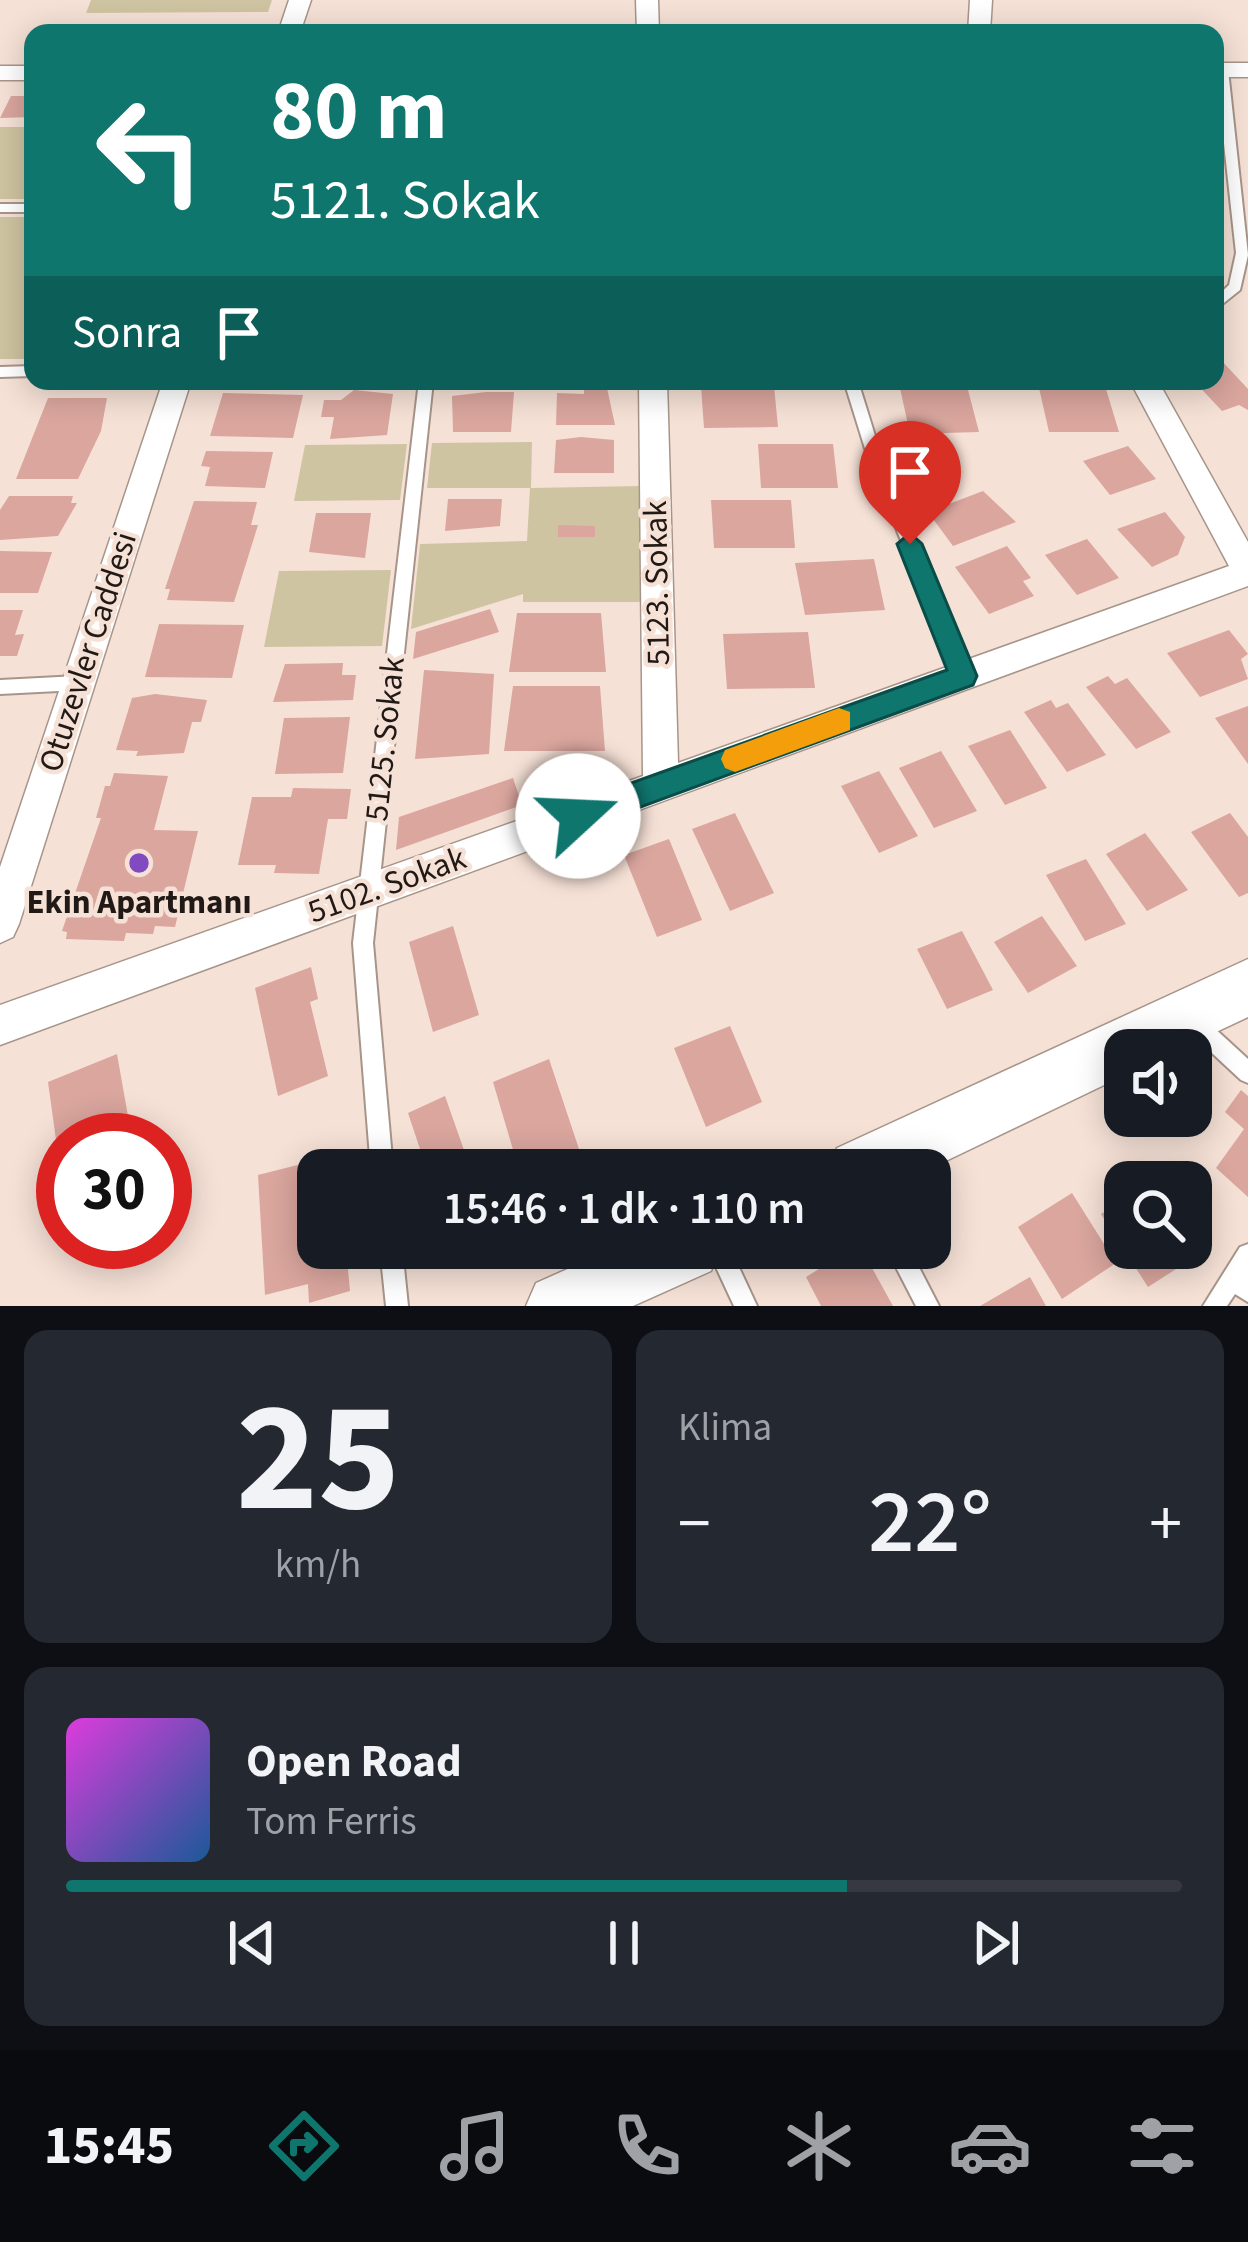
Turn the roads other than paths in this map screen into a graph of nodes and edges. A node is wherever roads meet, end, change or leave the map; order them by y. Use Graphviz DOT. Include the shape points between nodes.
graph roads {
  1 [pos="1224,116"];
  2 [pos="1224,297"];
  3 [pos="173,390"];
  4 [pos="425,390"];
  5 [pos="653,390"];
  6 [pos="854,390"];
  7 [pos="1149,390"];
  8 [pos="1248,572"];
  9 [pos="963,676"];
  10 [pos="78,683"];
  11 [pos="0,687"];
  12 [pos="662,786"];
  13 [pos="368,892"];
  14 [pos="0,924"];
  15 [pos="1248,987"];
  16 [pos="1187,1016"];
  17 [pos="0,1025"];
  18 [pos="1248,1073"];
  19 [pos="380,1149"];
  20 [pos="904,1149"];
  21 [pos="1248,1255"];
  22 [pos="394,1269"];
  23 [pos="642,1269"];
  24 [pos="728,1269"];
  25 [pos="908,1269"];
  26 [pos="1241,1284"];
  27 [pos="398,1306"];
  28 [pos="560,1306"];
  29 [pos="746,1306"];
  30 [pos="928,1306"];
  31 [pos="1214,1306"];
  1 -- 2 [label="lane" via="1242,254 1235,287"];
  3 -- 10 [label="street, Otuzevler Caddesi"];
  4 -- 13 [label="lane, 5125. Sokak"];
  5 -- 12 [label="street, 5123. Sokak"];
  6 -- 9 [label="lane"];
  7 -- 8 [label="street"];
  8 -- 9 [label="street, 5102. Sokak"];
  9 -- 12 [label="street, 5102. Sokak"];
  10 -- 11 [label="lane"];
  10 -- 14 [label="street, Otuzevler Caddesi"];
  12 -- 13 [label="street, 5102. Sokak"];
  13 -- 17 [label="street, 5102. Sokak"];
  13 -- 19 [label="lane, 5125. Sokak" via="363,995"];
  15 -- 16 [label="main road"];
  16 -- 18 [label="lane"];
  16 -- 20 [label="main road"];
  21 -- 26 [label="lane"];
  22 -- 27 [label="lane"];
  23 -- 28 [label="main road"];
  24 -- 29 [label="lane"];
  25 -- 30 [label="lane"];
  26 -- 31 [label="lane"];
}
